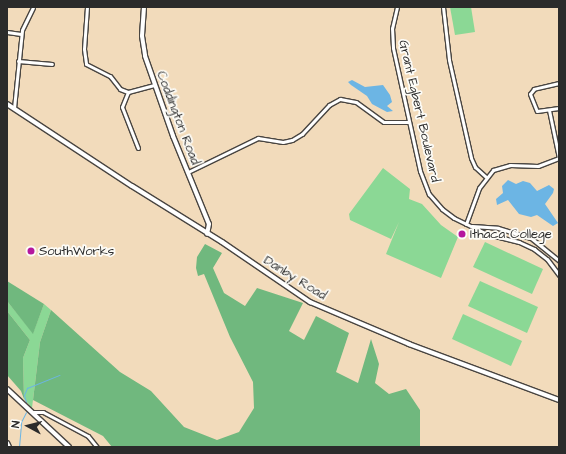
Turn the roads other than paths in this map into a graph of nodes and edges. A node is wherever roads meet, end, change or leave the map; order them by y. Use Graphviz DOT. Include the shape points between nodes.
graph roads {
  1 [pos="33,7"];
  2 [pos="87,7"];
  3 [pos="144,7"];
  4 [pos="396,7"];
  5 [pos="443,7"];
  6 [pos="7,32"];
  7 [pos="21,34"];
  8 [pos="18,61"];
  9 [pos="52,64"];
  10 [pos="559,83"];
  11 [pos="155,85"];
  12 [pos="128,92"];
  13 [pos="7,104"];
  14 [pos="14,108"];
  15 [pos="559,108"];
  16 [pos="549,110"];
  17 [pos="409,122"];
  18 [pos="138,148"];
  19 [pos="559,158"];
  20 [pos="188,172"];
  21 [pos="486,177"];
  22 [pos="466,224"];
  23 [pos="207,234"];
  24 [pos="559,261"];
  25 [pos="559,275"];
  26 [pos="7,389"];
  27 [pos="559,400"];
  28 [pos="33,412"];
  29 [pos="7,443"];
  30 [pos="9,447"];
  31 [pos="69,447"];
  32 [pos="97,447"];
  1 -- 7 [label="street"];
  2 -- 12 [label="street" via="85,62 91,68 110,76 120,89"];
  3 -- 11 [label="main road, Coddington Road" via="142,45"];
  4 -- 17 [label="street, Grant Egbert Boulevard" via="392,28 393,48"];
  5 -- 21 [label="street" via="449,60 471,158 475,167"];
  6 -- 7 [label="street"];
  7 -- 8 [label="street"];
  8 -- 9 [label="street"];
  8 -- 14 [label="street"];
  10 -- 16 [label="street" via="534,89 530,94 537,111"];
  11 -- 12 [label="street"];
  11 -- 20 [label="main road, Coddington Road"];
  12 -- 18 [label="street" via="122,107"];
  13 -- 14 [label="main road, Danby Road"];
  14 -- 23 [label="main road, Danby Road"];
  15 -- 16 [label="street"];
  16 -- 19 [label="street"];
  17 -- 20 [label="street" via="384,122 356,102 340,99 329,105 294,139 283,142 258,138"];
  17 -- 22 [label="street, Grant Egbert Boulevard" via="420,171 429,194 442,209"];
  19 -- 21 [label="street" via="538,166 501,167"];
  20 -- 23 [label="main road, Coddington Road" via="209,224"];
  21 -- 22 [label="street" via="479,188"];
  22 -- 24 [label="street, Grant Egbert Boulevard" via="498,228 531,238"];
  22 -- 25 [label="street, Grant Egbert Boulevard" via="528,245 547,259"];
  23 -- 27 [label="main road, Danby Road" via="310,302 409,344"];
  26 -- 28 [label="main road"];
  28 -- 31 [label="main road"];
  28 -- 32 [label="street" via="43,412 88,436"];
  29 -- 30 [label="main road"];
}
